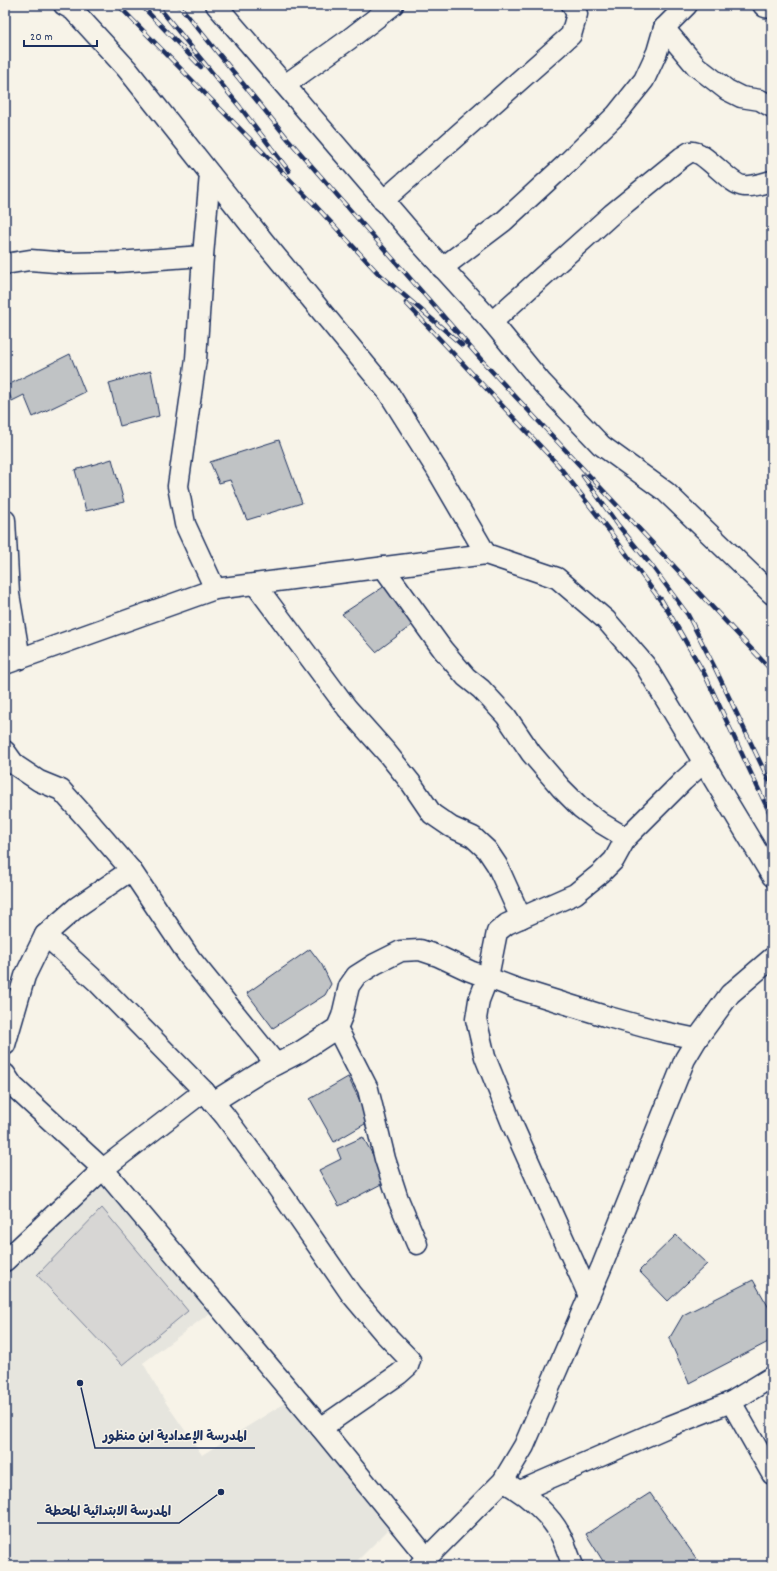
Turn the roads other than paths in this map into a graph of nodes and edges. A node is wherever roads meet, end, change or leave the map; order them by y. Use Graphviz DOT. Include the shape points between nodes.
graph roads {
  1 [pos="64,5"];
  2 [pos="216,5"];
  3 [pos="393,5"];
  4 [pos="572,5"];
  5 [pos="687,5"];
  6 [pos="763,5"];
  7 [pos="772,8"];
  8 [pos="664,28"];
  9 [pos="285,85"];
  10 [pos="772,106"];
  11 [pos="210,174"];
  12 [pos="772,181"];
  13 [pos="383,201"];
  14 [pos="203,256"];
  15 [pos="5,264"];
  16 [pos="442,268"];
  17 [pos="492,322"];
  18 [pos="5,520"];
  19 [pos="486,554"];
  20 [pos="383,567"];
  21 [pos="255,584"];
  22 [pos="214,589"];
  23 [pos="772,594"];
  24 [pos="13,662"];
  25 [pos="5,751"];
  26 [pos="704,762"];
  27 [pos="626,838"];
  28 [pos="131,870"];
  29 [pos="772,876"];
  30 [pos="521,918"];
  31 [pos="45,935"];
  32 [pos="772,958"];
  33 [pos="488,977"];
  34 [pos="337,1028"];
  35 [pos="697,1039"];
  36 [pos="5,1046"];
  37 [pos="276,1064"];
  38 [pos="5,1074"];
  39 [pos="208,1096"];
  40 [pos="103,1170"];
  41 [pos="417,1244"];
  42 [pos="5,1261"];
  43 [pos="589,1296"];
  44 [pos="772,1378"];
  45 [pos="731,1402"];
  46 [pos="321,1428"];
  47 [pos="772,1474"];
  48 [pos="503,1481"];
  49 [pos="520,1491"];
  50 [pos="423,1562"];
  51 [pos="572,1566"];
  1 -- 11 [label="street" via="72,10 127,68"];
  2 -- 9 [label="street"];
  3 -- 9 [label="street"];
  4 -- 13 [label="street" via="577,14 571,35"];
  5 -- 8 [label="street"];
  6 -- 7 [label="street"];
  8 -- 10 [label="street" via="696,66 727,90"];
  8 -- 16 [label="street" via="657,52 644,80 616,115 504,221"];
  9 -- 13 [label="street"];
  11 -- 14 [label="street"];
  11 -- 19 [label="street" via="388,392"];
  12 -- 17 [label="street" via="744,186 735,183 718,168 696,153 690,152 612,214"];
  13 -- 16 [label="street"];
  14 -- 15 [label="street" via="68,263 30,260"];
  14 -- 22 [label="street" via="196,359 178,486 185,524"];
  16 -- 17 [label="street"];
  17 -- 23 [label="street" via="542,382 601,444 666,492"];
  18 -- 24 [label="street"];
  19 -- 20 [label="street"];
  19 -- 26 [label="street" via="557,578 606,620 645,665"];
  20 -- 21 [label="street"];
  20 -- 27 [label="street" via="443,650 466,677 482,689 506,716 531,753 561,788 586,811"];
  21 -- 22 [label="street"];
  21 -- 30 [label="street" via="432,814 451,827 473,837 487,850 497,865"];
  22 -- 24 [label="street"];
  25 -- 28 [label="street" via="15,765 39,781 61,790"];
  26 -- 27 [label="street"];
  26 -- 29 [label="street"];
  27 -- 30 [label="street" via="614,860 575,894"];
  28 -- 31 [label="street" via="77,907"];
  28 -- 37 [label="street" via="190,958"];
  30 -- 33 [label="street" via="497,932"];
  31 -- 36 [label="street" via="26,976"];
  31 -- 39 [label="street" via="96,981"];
  32 -- 35 [label="street" via="730,994"];
  33 -- 34 [label="street" via="420,950 401,951 356,976 349,986"];
  33 -- 35 [label="street" via="605,1016"];
  33 -- 43 [label="street" via="479,1000 476,1019 485,1058"];
  34 -- 37 [label="street"];
  34 -- 41 [label="street" via="368,1089 385,1159"];
  35 -- 43 [label="street" via="685,1059"];
  37 -- 39 [label="street"];
  38 -- 40 [label="street" via="13,1086"];
  39 -- 40 [label="street"];
  39 -- 46 [label="street" via="275,1184 351,1294 410,1360 408,1366 399,1374"];
  40 -- 42 [label="street"];
  40 -- 46 [label="street"];
  43 -- 48 [label="street" via="524,1446"];
  44 -- 45 [label="street"];
  45 -- 47 [label="street"];
  45 -- 49 [label="street"];
  46 -- 50 [label="street"];
  48 -- 49 [label="street"];
  48 -- 50 [label="street"];
  49 -- 51 [label="street" via="540,1508 560,1534"];
}
